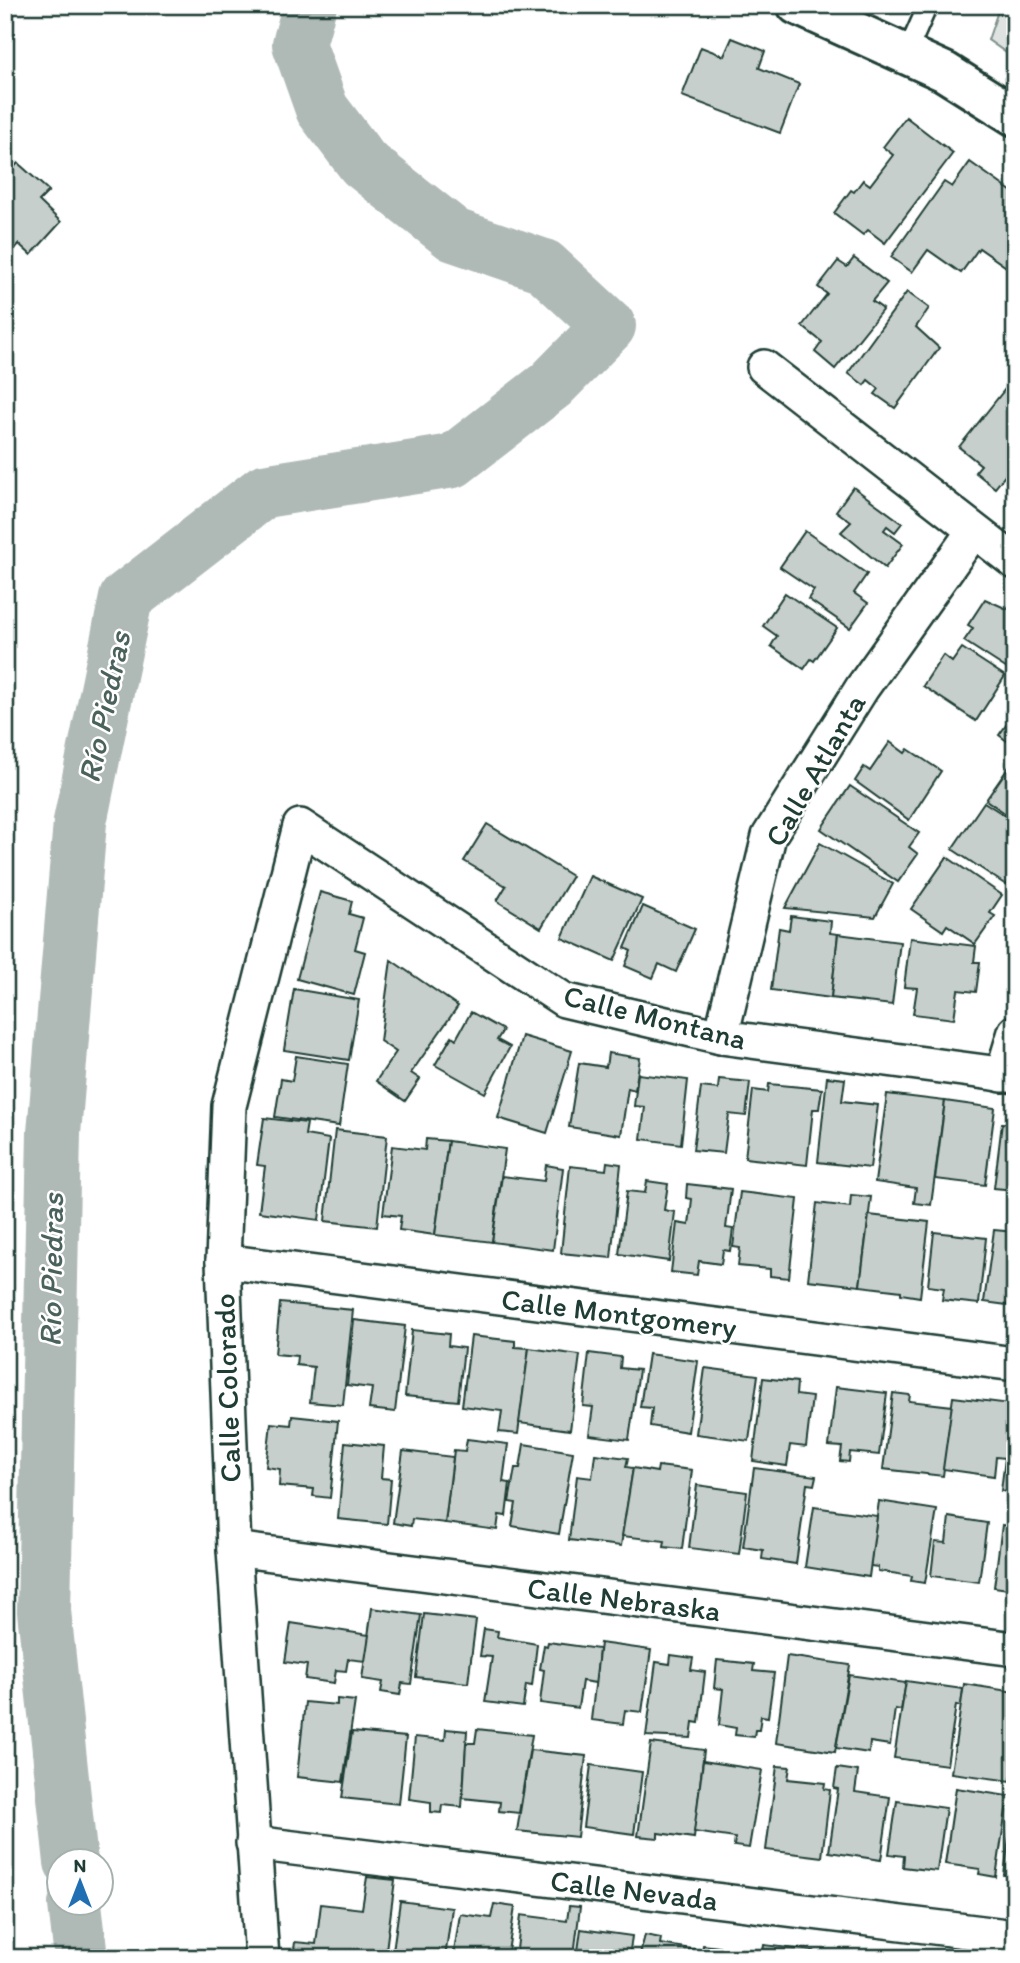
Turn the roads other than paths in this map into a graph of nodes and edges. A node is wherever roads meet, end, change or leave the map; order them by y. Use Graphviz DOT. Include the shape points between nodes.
graph roads {
  1 [pos="797,5"];
  2 [pos="928,5"];
  3 [pos="906,55"];
  4 [pos="1015,116"];
  5 [pos="764,367"];
  6 [pos="974,532"];
  7 [pos="1015,562"];
  8 [pos="300,826"];
  9 [pos="1015,1031"];
  10 [pos="721,1037"];
  11 [pos="1008,1075"];
  12 [pos="223,1261"];
  13 [pos="1015,1364"];
  14 [pos="233,1549"];
  15 [pos="1015,1649"];
  16 [pos="253,1843"];
  17 [pos="1015,1937"];
  18 [pos="262,1958"];
  1 -- 3 [label="main road"];
  2 -- 3 [label="lane"];
  3 -- 4 [label="main road" via="945,72"];
  5 -- 6 [label="street"];
  6 -- 7 [label="street"];
  6 -- 10 [label="street, Calle Atlanta" via="862,688 769,836"];
  8 -- 10 [label="street, Calle Montana" via="564,1000"];
  8 -- 12 [label="street, Calle Colorado" via="229,1106"];
  9 -- 11 [label="street"];
  10 -- 11 [label="street, Calle Montana"];
  12 -- 13 [label="street, Calle Montgomery"];
  12 -- 14 [label="street, Calle Colorado"];
  14 -- 15 [label="street, Calle Nebraska"];
  14 -- 16 [label="street, Calle Colorado"];
  16 -- 17 [label="street, Calle Nevada"];
  16 -- 18 [label="street, Calle Colorado"];
}
